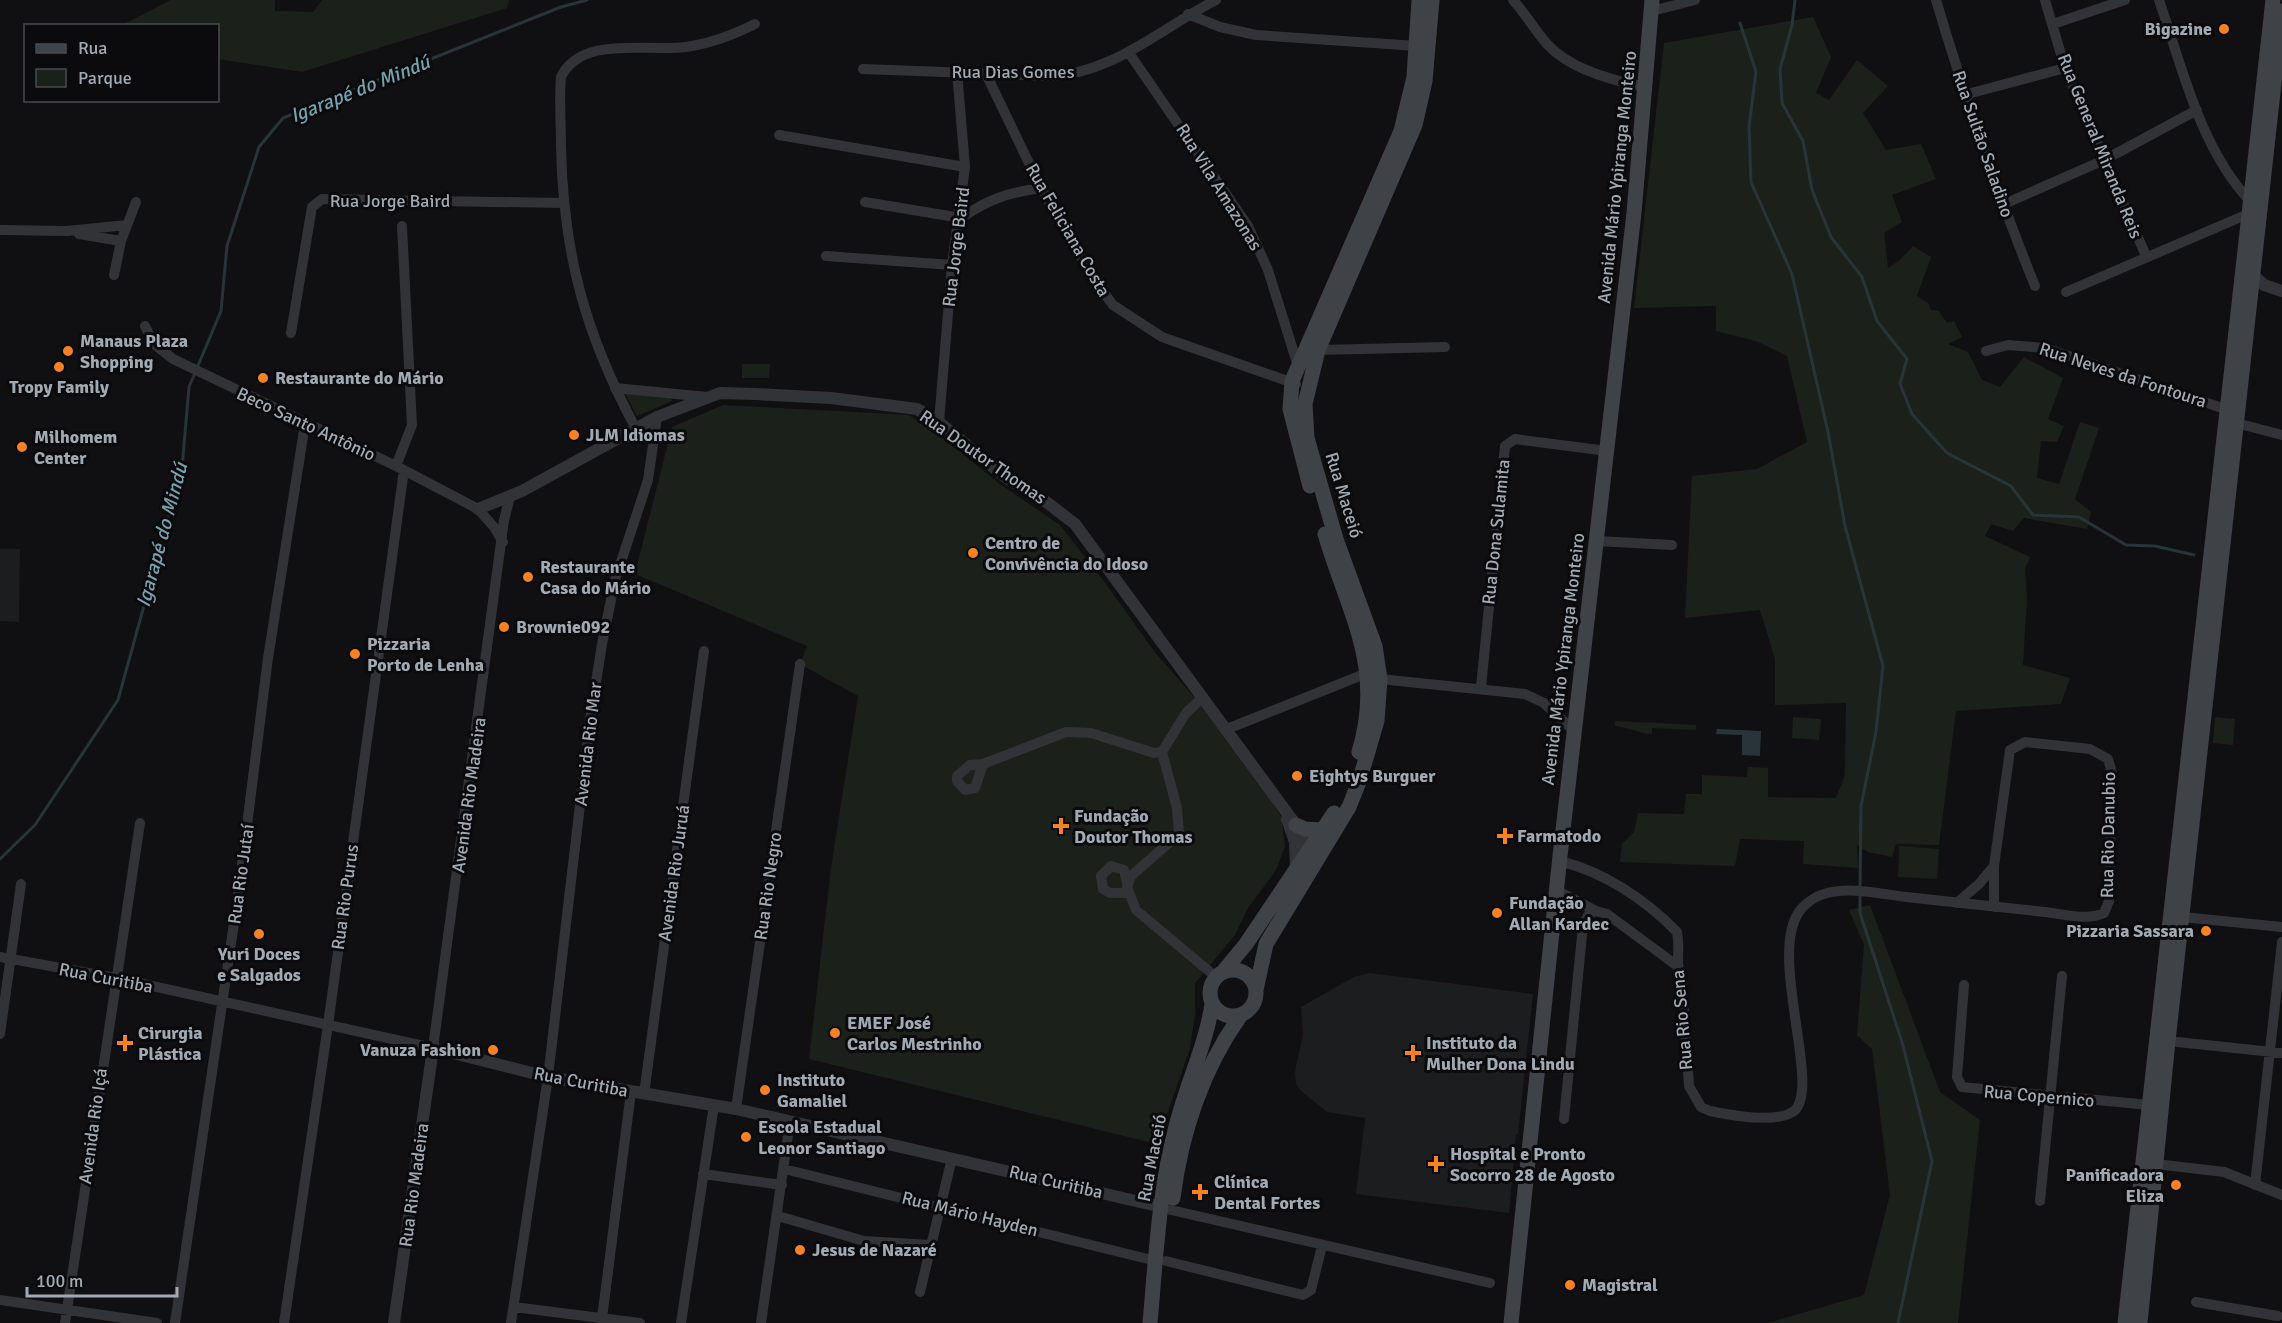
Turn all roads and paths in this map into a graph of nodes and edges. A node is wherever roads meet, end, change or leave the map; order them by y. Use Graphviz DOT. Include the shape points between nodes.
graph roads {
  1 [pos="1216,0"];
  2 [pos="1419,0"];
  3 [pos="1432,0"];
  4 [pos="1513,0"];
  5 [pos="1695,0"];
  6 [pos="1936,0"];
  7 [pos="2045,0"];
  8 [pos="2125,0"];
  9 [pos="2159,0"];
  10 [pos="2273,0"];
  11 [pos="1652,5"];
  12 [pos="2282,11"];
  13 [pos="1188,14"];
  14 [pos="755,24"];
  15 [pos="2053,24"];
  16 [pos="2274,34"];
  17 [pos="1417,46"];
  18 [pos="1129,53"];
  19 [pos="2065,68"];
  20 [pos="863,69"];
  21 [pos="957,72"];
  22 [pos="986,74"];
  23 [pos="1646,87"];
  24 [pos="1964,95"];
  25 [pos="2197,110"];
  26 [pos="779,135"];
  27 [pos="2104,160"];
  28 [pos="965,167"];
  29 [pos="1041,188"];
  30 [pos="136,202"];
  31 [pos="866,202"];
  32 [pos="562,203"];
  33 [pos="2002,205"];
  34 [pos="2248,207"];
  35 [pos="961,218"];
  36 [pos="127,225"];
  37 [pos="402,226"];
  38 [pos="0,230"];
  39 [pos="67,231"];
  40 [pos="122,241"];
  41 [pos="826,256"];
  42 [pos="2146,256"];
  43 [pos="952,265"];
  44 [pos="114,275"];
  45 [pos="2253,275"];
  46 [pos="2035,286"];
  47 [pos="2066,292"];
  48 [pos="2282,292"];
  49 [pos="2251,296"];
  50 [pos="146,326"];
  51 [pos="291,333"];
  52 [pos="1445,347"];
  53 [pos="1318,350"];
  54 [pos="1986,351"];
  55 [pos="1298,366"];
  56 [pos="1292,381"];
  57 [pos="615,388"];
  58 [pos="1307,390"];
  59 [pos="707,397"];
  60 [pos="2225,409"];
  61 [pos="657,417"];
  62 [pos="939,422"];
  63 [pos="2236,423"];
  64 [pos="304,424"];
  65 [pos="635,427"];
  66 [pos="2282,435"];
  67 [pos="1607,451"];
  68 [pos="400,468"];
  69 [pos="510,497"];
  70 [pos="478,509"];
  71 [pos="1597,541"];
  72 [pos="503,542"];
  73 [pos="1672,545"];
  74 [pos="704,651"];
  75 [pos="800,664"];
  76 [pos="1374,676"];
  77 [pos="1481,687"];
  78 [pos="1203,697"];
  79 [pos="1227,729"];
  80 [pos="1574,730"];
  81 [pos="1162,752"];
  82 [pos="983,764"];
  83 [pos="1285,813"];
  84 [pos="140,823"];
  85 [pos="1296,825"];
  86 [pos="1323,830"];
  87 [pos="1308,851"];
  88 [pos="1559,861"];
  89 [pos="1994,866"];
  90 [pos="1304,868"];
  91 [pos="21,884"];
  92 [pos="1556,890"];
  93 [pos="1847,892"];
  94 [pos="1957,903"];
  95 [pos="1994,907"];
  96 [pos="1596,911"];
  97 [pos="2183,918"];
  98 [pos="2282,927"];
  99 [pos="2282,942"];
  100 [pos="0,957"];
  101 [pos="12,959"];
  102 [pos="1676,965"];
  103 [pos="1219,975"];
  104 [pos="2062,976"];
  105 [pos="116,978"];
  106 [pos="1964,985"];
  107 [pos="1256,990"];
  108 [pos="222,1003"];
  109 [pos="1212,1004"];
  110 [pos="1241,1015"];
  111 [pos="328,1025"];
  112 [pos="0,1034"];
  113 [pos="2168,1041"];
  114 [pos="433,1048"];
  115 [pos="2276,1053"];
  116 [pos="548,1077"];
  117 [pos="638,1093"];
  118 [pos="2049,1098"];
  119 [pos="714,1105"];
  120 [pos="2149,1106"];
  121 [pos="736,1108"];
  122 [pos="1564,1119"];
  123 [pos="790,1121"];
  124 [pos="1184,1121"];
  125 [pos="952,1158"];
  126 [pos="2156,1164"];
  127 [pos="784,1169"];
  128 [pos="703,1174"];
  129 [pos="782,1185"];
  130 [pos="2255,1185"];
  131 [pos="2282,1195"];
  132 [pos="2040,1201"];
  133 [pos="940,1206"];
  134 [pos="1166,1208"];
  135 [pos="778,1216"];
  136 [pos="930,1245"];
  137 [pos="1322,1246"];
  138 [pos="1161,1261"];
  139 [pos="1490,1283"];
  140 [pos="920,1292"];
  141 [pos="0,1300"];
  142 [pos="2196,1302"];
  143 [pos="514,1307"];
  144 [pos="66,1310"];
  145 [pos="2278,1316"];
  146 [pos="602,1318"];
  147 [pos="65,1323"];
  148 [pos="156,1323"];
  149 [pos="175,1323"];
  150 [pos="284,1323"];
  151 [pos="394,1323"];
  152 [pos="511,1323"];
  153 [pos="640,1323"];
  154 [pos="681,1323"];
  155 [pos="761,1323"];
  156 [pos="1150,1323"];
  157 [pos="1160,1323"];
  158 [pos="1511,1323"];
  159 [pos="2125,1323"];
  160 [pos="2140,1323"];
  1 -- 13 [label="street, Rua Dias Gomes"];
  2 -- 17 [label="main road, Rua Maceió"];
  3 -- 53 [label="main road, Rua Maceió" via="1425,81 1415,125"];
  4 -- 23 [label="street" via="1561,56 1606,76"];
  5 -- 11 [label="street"];
  6 -- 24 [label="street, Rua Sultão Saladino"];
  7 -- 15 [label="street, Rua General Miranda Reis"];
  8 -- 15 [label="street"];
  9 -- 25 [label="street"];
  10 -- 16 [label="main road"];
  11 -- 23 [label="main road, Avenida Mário Ypiranga Monteiro"];
  12 -- 16 [label="main road"];
  13 -- 17 [label="street" via="1256,35"];
  13 -- 18 [label="street, Rua Dias Gomes"];
  14 -- 32 [label="street" via="688,47 605,50 583,55 566,67 560,90"];
  15 -- 19 [label="street, Rua General Miranda Reis"];
  16 -- 34 [label="main road"];
  16 -- 45 [label="main road"];
  17 -- 55 [label="main road, Rua Maceió" via="1413,86 1401,131"];
  18 -- 22 [label="street, Rua Dias Gomes" via="1077,75"];
  18 -- 55 [label="street, Rua Vila Amazonas" via="1248,226 1268,270"];
  19 -- 24 [label="street"];
  19 -- 27 [label="street, Rua General Miranda Reis"];
  20 -- 21 [label="street, Rua Dias Gomes"];
  21 -- 22 [label="street, Rua Dias Gomes"];
  21 -- 28 [label="street, Rua Jorge Baird"];
  22 -- 29 [label="street, Rua Feliciana Costa"];
  23 -- 67 [label="main road, Avenida Mário Ypiranga Monteiro"];
  24 -- 33 [label="street, Rua Sultão Saladino"];
  25 -- 27 [label="street"];
  25 -- 34 [label="street"];
  26 -- 28 [label="street"];
  27 -- 33 [label="street"];
  27 -- 42 [label="street, Rua General Miranda Reis"];
  28 -- 35 [label="street, Rua Jorge Baird"];
  29 -- 35 [label="street" via="1000,196"];
  29 -- 56 [label="street, Rua Feliciana Costa" via="1095,282 1113,305 1162,337"];
  30 -- 36 [label="street"];
  31 -- 35 [label="street"];
  32 -- 51 [label="street, Rua Jorge Baird" via="322,199 312,207"];
  32 -- 57 [label="street" via="584,311"];
  33 -- 46 [label="street, Rua Sultão Saladino"];
  34 -- 42 [label="street"];
  34 -- 60 [label="main road"];
  35 -- 43 [label="street, Rua Jorge Baird"];
  36 -- 39 [label="street"];
  36 -- 40 [label="street"];
  37 -- 68 [label="street, Rua Rio Purus" via="412,425"];
  38 -- 39 [label="street"];
  39 -- 40 [label="street"];
  40 -- 44 [label="street"];
  41 -- 43 [label="street"];
  42 -- 47 [label="street"];
  43 -- 62 [label="street, Rua Jorge Baird"];
  45 -- 48 [label="street" via="2264,285"];
  45 -- 49 [label="main road"];
  48 -- 49 [label="street"];
  49 -- 63 [label="main road"];
  50 -- 64 [label="street, Beco Santo Antônio" via="154,344 173,359"];
  52 -- 53 [label="street"];
  53 -- 58 [label="main road, Rua Maceió"];
  54 -- 60 [label="street, Rua Neves da Fontoura" via="2008,345 2045,348"];
  55 -- 56 [label="main road, Rua Maceió"];
  56 -- 58 [label="street, Rua Feliciana Costa"];
  56 -- 76 [label="main road, Rua Maceió" via="1290,409 1300,451 1330,554"];
  57 -- 59 [label="street, Rua Doutor Thomas"];
  57 -- 65 [label="street"];
  58 -- 76 [label="main road, Rua Maceió" via="1307,438 1336,539 1375,646"];
  59 -- 61 [label="street, Rua Doutor Thomas"];
  59 -- 62 [label="street, Rua Doutor Thomas" via="720,393 755,394 906,406"];
  60 -- 120 [label="main road"];
  61 -- 65 [label="street, Rua Doutor Thomas"];
  61 -- 116 [label="street, Avenida Rio Mar" via="648,480 615,580 602,644"];
  62 -- 78 [label="street, Rua Doutor Thomas" via="1005,477 1075,524"];
  63 -- 66 [label="street"];
  63 -- 97 [label="main road"];
  64 -- 68 [label="street, Beco Santo Antônio"];
  64 -- 108 [label="street, Rua Rio Jutaí"];
  65 -- 69 [label="street, Rua Doutor Thomas"];
  67 -- 71 [label="main road, Avenida Mário Ypiranga Monteiro"];
  67 -- 77 [label="street, Rua Dona Sulamita" via="1515,439 1507,442"];
  68 -- 70 [label="street, Beco Santo Antônio"];
  68 -- 111 [label="street, Rua Rio Purus"];
  69 -- 70 [label="street, Rua Doutor Thomas"];
  69 -- 72 [label="street, Avenida Rio Madeira"];
  70 -- 72 [label="street"];
  71 -- 73 [label="street"];
  71 -- 80 [label="main road, Avenida Mário Ypiranga Monteiro"];
  72 -- 114 [label="street, Avenida Rio Madeira"];
  74 -- 117 [label="street, Avenida Rio Juruá"];
  75 -- 121 [label="street, Rua Rio Negro"];
  76 -- 77 [label="street"];
  76 -- 79 [label="street"];
  76 -- 86 [label="main road, Rua Maceió" via="1360,746 1341,800"];
  76 -- 90 [label="main road, Rua Maceió" via="1377,721 1359,782 1349,807"];
  77 -- 80 [label="street" via="1525,694 1544,703"];
  78 -- 79 [label="street, Rua Doutor Thomas"];
  78 -- 81 [label="street" via="1186,713"];
  79 -- 83 [label="street, Rua Doutor Thomas"];
  80 -- 88 [label="main road, Avenida Mário Ypiranga Monteiro"];
  81 -- 82 [label="street" via="1154,753 1091,733 1066,732"];
  81 -- 103 [label="street" via="1177,808 1179,834 1131,876 1127,888 1136,910"];
  83 -- 85 [label="street, Rua Doutor Thomas"];
  83 -- 90 [label="street, Rua Doutor Thomas"];
  84 -- 105 [label="street, Avenida Rio Içá"];
  85 -- 86 [label="main road"];
  85 -- 87 [label="street, Rua Doutor Thomas"];
  86 -- 87 [label="main road, Rua Maceió"];
  87 -- 90 [label="main road, Rua Maceió"];
  88 -- 92 [label="main road, Avenida Mário Ypiranga Monteiro"];
  88 -- 102 [label="street, Rua Rio Sena" via="1579,865 1627,891 1670,925 1679,942"];
  89 -- 94 [label="street"];
  89 -- 95 [label="street, Rua Rio Danubio"];
  89 -- 95 [label="street, Rua Rio Danubio" via="2008,756 2015,745 2025,742 2090,749 2108,759 2112,773 2109,901 2104,913 2085,916"];
  90 -- 103 [label="main road, Rua Maceió"];
  90 -- 107 [label="main road, Rua Maceió" via="1266,944"];
  91 -- 101 [label="street"];
  92 -- 96 [label="street"];
  92 -- 158 [label="main road, Avenida Mário Ypiranga Monteiro"];
  93 -- 94 [label="street, Rua Rio Danubio"];
  93 -- 102 [label="street, Rua Rio Sena" via="1825,893 1813,899 1799,911 1790,934 1790,985 1802,1078 1798,1107 1786,1115 1766,1118 1717,1113 1701,1107 1689,1086 1686,1069 1684,1000"];
  94 -- 95 [label="street, Rua Rio Danubio"];
  96 -- 102 [label="street" via="1619,921"];
  96 -- 122 [label="street" via="1589,914 1583,925"];
  97 -- 98 [label="street"];
  97 -- 113 [label="main road"];
  99 -- 115 [label="street"];
  100 -- 101 [label="street, Rua Curitiba"];
  101 -- 105 [label="street, Rua Curitiba"];
  101 -- 112 [label="street"];
  103 -- 107 [label="main road" via="1243,972 1254,982"];
  103 -- 109 [label="main road" via="1210,990"];
  104 -- 118 [label="street"];
  105 -- 108 [label="street, Rua Curitiba"];
  105 -- 144 [label="street, Avenida Rio Içá"];
  106 -- 118 [label="street, Rua Copernico" via="1959,1085 1970,1090"];
  107 -- 110 [label="main road" via="1255,1002"];
  108 -- 111 [label="street, Rua Curitiba"];
  108 -- 149 [label="street, Rua Rio Jutaí"];
  109 -- 110 [label="main road" via="1225,1015"];
  109 -- 124 [label="main road, Rua Maceió"];
  110 -- 124 [label="main road, Rua Maceió" via="1221,1044"];
  111 -- 114 [label="street, Rua Curitiba"];
  111 -- 150 [label="street, Rua Rio Purus"];
  113 -- 115 [label="street"];
  113 -- 126 [label="main road"];
  114 -- 116 [label="street, Rua Curitiba"];
  114 -- 151 [label="street, Rua Rio Madeira"];
  115 -- 130 [label="street"];
  116 -- 117 [label="street, Rua Curitiba"];
  116 -- 143 [label="street, Avenida Rio Mar"];
  117 -- 119 [label="street, Rua Curitiba"];
  117 -- 146 [label="street, Avenida Rio Juruá"];
  118 -- 120 [label="street, Rua Copernico"];
  118 -- 132 [label="street"];
  119 -- 121 [label="street, Rua Curitiba"];
  119 -- 128 [label="street"];
  120 -- 159 [label="main road"];
  121 -- 123 [label="street, Rua Curitiba"];
  123 -- 125 [label="street, Rua Curitiba"];
  123 -- 127 [label="street"];
  124 -- 134 [label="main road, Rua Maceió"];
  125 -- 133 [label="street"];
  125 -- 134 [label="street, Rua Curitiba"];
  126 -- 130 [label="street" via="2224,1172"];
  126 -- 160 [label="main road"];
  127 -- 129 [label="street"];
  127 -- 133 [label="street, Rua Mário Hayden"];
  128 -- 129 [label="street"];
  128 -- 154 [label="street"];
  129 -- 135 [label="street"];
  130 -- 131 [label="street"];
  133 -- 136 [label="street"];
  133 -- 138 [label="street, Rua Mário Hayden"];
  134 -- 137 [label="street, Rua Curitiba"];
  134 -- 138 [label="main road, Rua Maceió"];
  135 -- 136 [label="street" via="864,1241"];
  135 -- 155 [label="street"];
  136 -- 140 [label="street"];
  137 -- 138 [label="street, Rua Mário Hayden" via="1309,1293 1303,1295"];
  137 -- 139 [label="street, Rua Curitiba"];
  138 -- 156 [label="main road, Rua Maceió"];
  138 -- 157 [label="main road, Rua Maceió"];
  141 -- 144 [label="street"];
  142 -- 145 [label="street"];
  143 -- 146 [label="street"];
  143 -- 152 [label="street, Avenida Rio Mar"];
  144 -- 147 [label="street, Avenida Rio Içá"];
  144 -- 148 [label="street"];
  146 -- 153 [label="street"];
}
